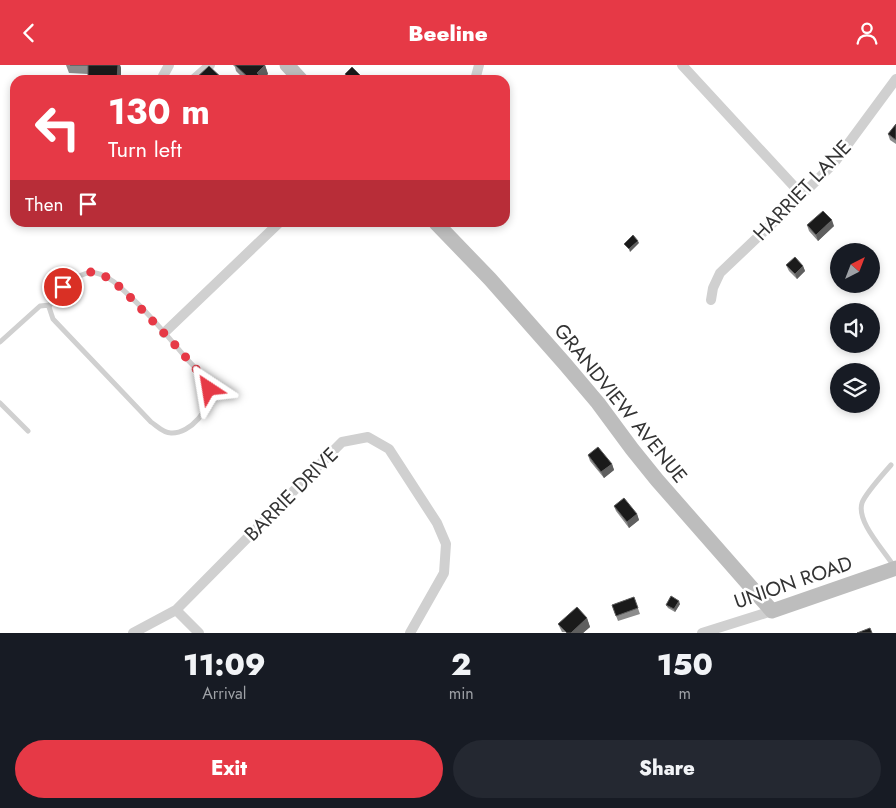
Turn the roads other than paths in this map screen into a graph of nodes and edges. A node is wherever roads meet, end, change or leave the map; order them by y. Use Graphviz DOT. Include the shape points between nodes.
graph roads {
  1 [pos="210,65"];
  2 [pos="287,65"];
  3 [pos="682,65"];
  4 [pos="199,75"];
  5 [pos="296,75"];
  6 [pos="896,79"];
  7 [pos="802,195"];
  8 [pos="275,227"];
  9 [pos="440,227"];
  10 [pos="711,300"];
  11 [pos="50,305"];
  12 [pos="164,333"];
  13 [pos="0,341"];
  14 [pos="0,403"];
  15 [pos="28,431"];
  16 [pos="891,465"];
  17 [pos="896,568"];
  18 [pos="176,610"];
  19 [pos="772,611"];
  20 [pos="133,633"];
  21 [pos="199,633"];
  22 [pos="410,633"];
  23 [pos="702,633"];
  1 -- 4 [label="street"];
  2 -- 5 [label="street"];
  3 -- 7 [label="street"];
  6 -- 7 [label="street, HARRIET LANE" via="834,163"];
  7 -- 10 [label="street, HARRIET LANE" via="720,273"];
  8 -- 12 [label="street"];
  9 -- 19 [label="street, GRANDVIEW AVENUE" via="565,363 657,480"];
  11 -- 12 [label="lane" via="63,287 82,273 100,273 121,288"];
  11 -- 12 [label="lane" via="53,319 151,422 170,433 181,431 204,413 209,389 203,377"];
  11 -- 13 [label="lane" via="40,306"];
  14 -- 15 [label="lane"];
  16 -- 17 [label="lane" via="866,495 861,510 865,526"];
  17 -- 19 [label="street, UNION ROAD"];
  18 -- 20 [label="street, BARRIE DRIVE"];
  18 -- 21 [label="street"];
  18 -- 22 [label="street, BARRIE DRIVE" via="342,442 368,437 389,449 437,523 446,544 444,573"];
  19 -- 23 [label="street, UNION ROAD"];
}
